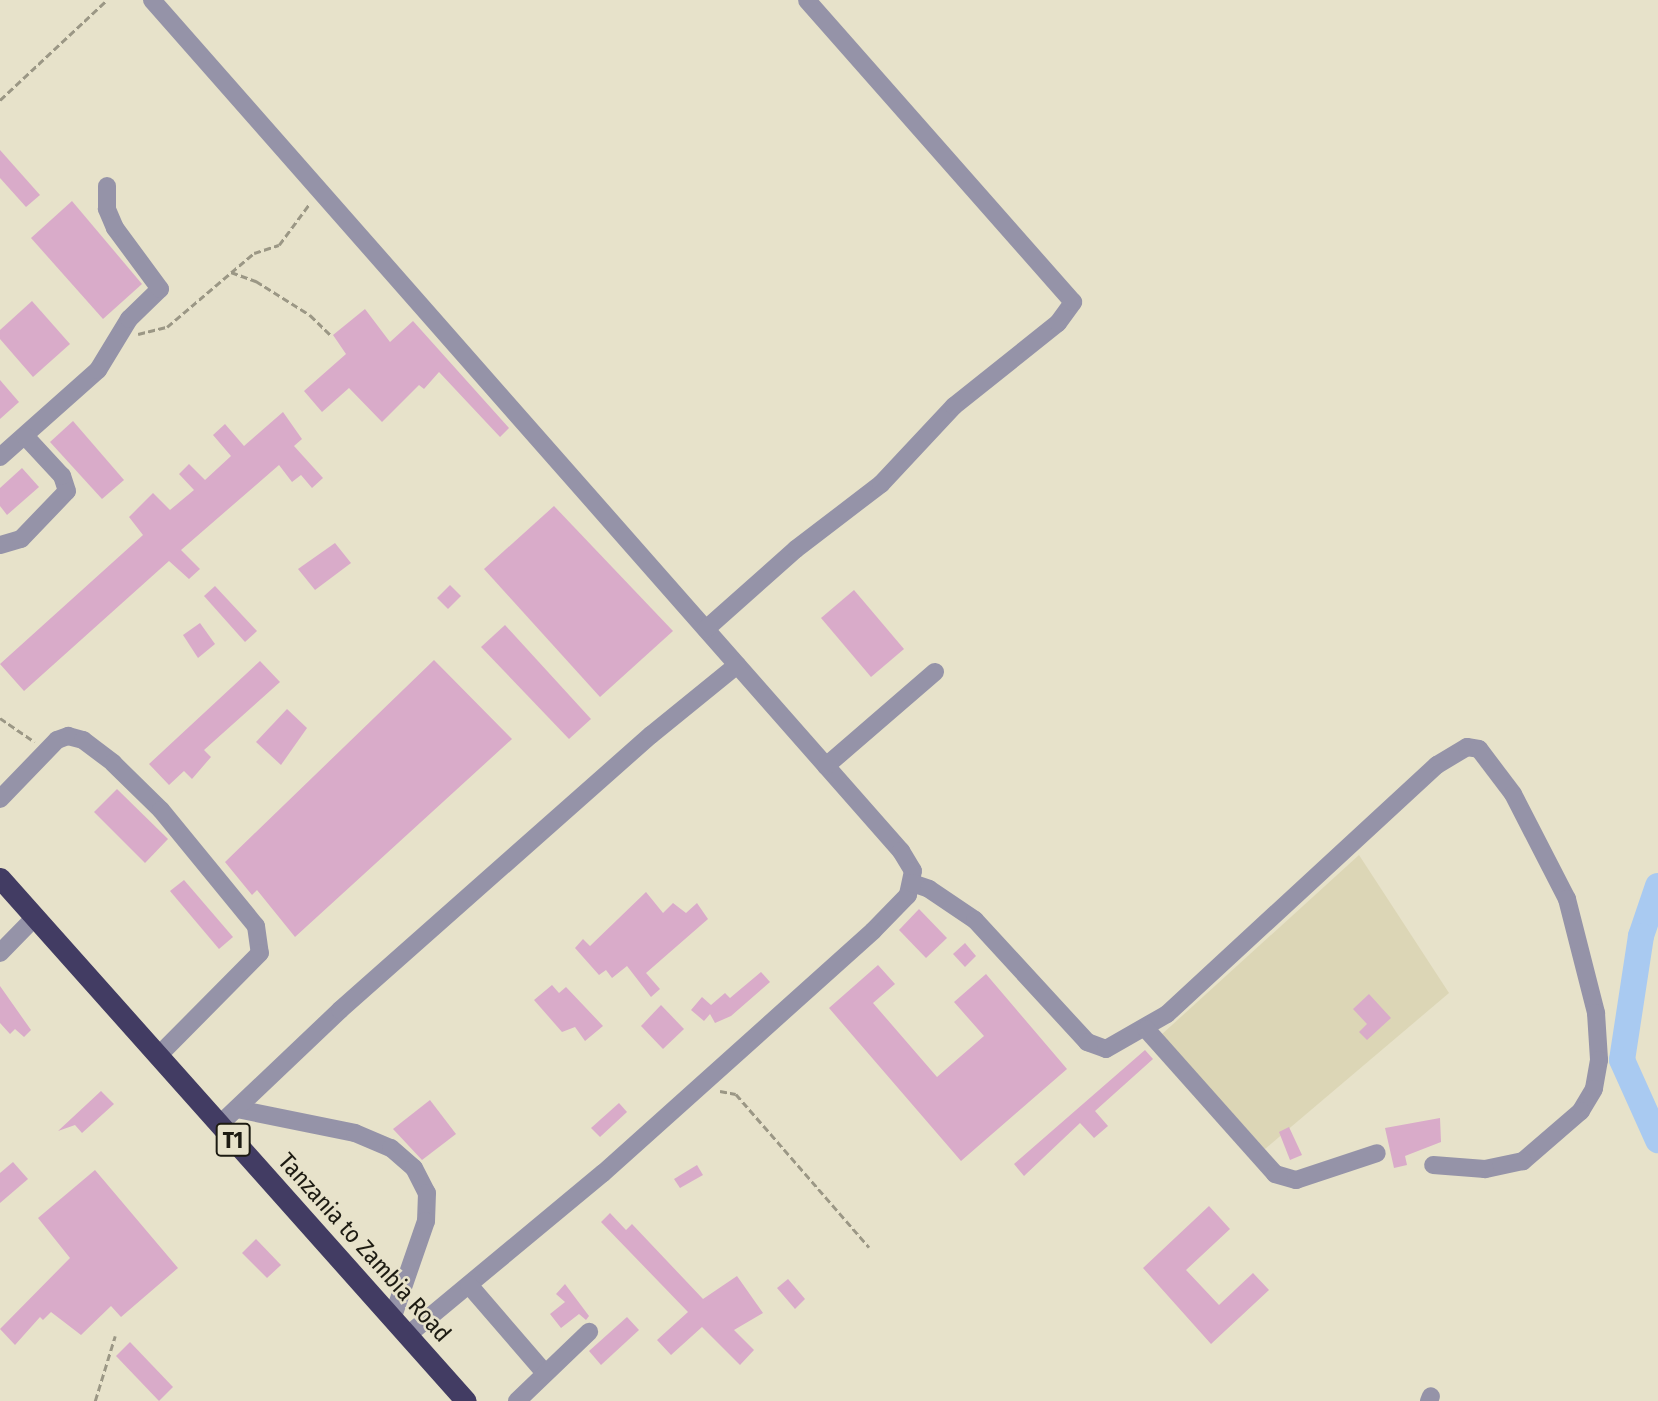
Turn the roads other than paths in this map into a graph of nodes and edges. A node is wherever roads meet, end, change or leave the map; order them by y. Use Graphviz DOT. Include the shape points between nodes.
graph roads {
  1 [pos="152,0"];
  2 [pos="807,0"];
  3 [pos="107,186"];
  4 [pos="25,436"];
  5 [pos="0,456"];
  6 [pos="0,545"];
  7 [pos="706,629"];
  8 [pos="737,665"];
  9 [pos="934,672"];
  10 [pos="826,766"];
  11 [pos="0,799"];
  12 [pos="0,878"];
  13 [pos="912,883"];
  14 [pos="35,917"];
  15 [pos="0,953"];
  16 [pos="1146,1029"];
  17 [pos="160,1054"];
  18 [pos="237,1109"];
  19 [pos="219,1125"];
  20 [pos="1377,1153"];
  21 [pos="1433,1165"];
  22 [pos="469,1284"];
  23 [pos="392,1319"];
  24 [pos="589,1332"];
  25 [pos="407,1336"];
  26 [pos="545,1373"];
  27 [pos="466,1401"];
  28 [pos="517,1401"];
  1 -- 7 [label="lane"];
  2 -- 7 [label="lane" via="1073,302 1049,330 954,406 881,484 796,549"];
  3 -- 4 [label="lane" via="107,209 115,228 160,286 129,319 84,384"];
  4 -- 5 [label="lane"];
  4 -- 6 [label="lane" via="62,476 67,491 21,539"];
  7 -- 8 [label="lane"];
  8 -- 10 [label="lane"];
  8 -- 18 [label="lane" via="360,992"];
  9 -- 10 [label="lane"];
  10 -- 13 [label="lane" via="901,851 913,872"];
  11 -- 17 [label="lane" via="45,750 68,736 83,740 160,810 256,926 260,953"];
  12 -- 14 [label="highway, Tanzania to Zambia Road / T1"];
  13 -- 16 [label="lane" via="975,920 1087,1042 1106,1049"];
  13 -- 22 [label="lane" via="908,895 873,931"];
  14 -- 15 [label="lane"];
  14 -- 17 [label="highway, Tanzania to Zambia Road / T1"];
  16 -- 20 [label="lane" via="1275,1174 1296,1180"];
  16 -- 21 [label="lane" via="1243,947 1437,765 1467,747 1479,749 1513,794 1567,899 1596,1013 1599,1060 1594,1089 1581,1111 1523,1161 1485,1169"];
  17 -- 19 [label="highway, Tanzania to Zambia Road / T1"];
  18 -- 19 [label="lane"];
  18 -- 23 [label="lane" via="355,1133 391,1148 414,1168 427,1193 426,1221"];
  19 -- 23 [label="highway, Tanzania to Zambia Road / T1"];
  22 -- 25 [label="lane"];
  22 -- 26 [label="lane"];
  23 -- 25 [label="highway, Tanzania to Zambia Road / T1"];
  24 -- 26 [label="lane"];
  25 -- 27 [label="highway, Tanzania to Zambia Road / T1"];
  26 -- 28 [label="lane"];
}
